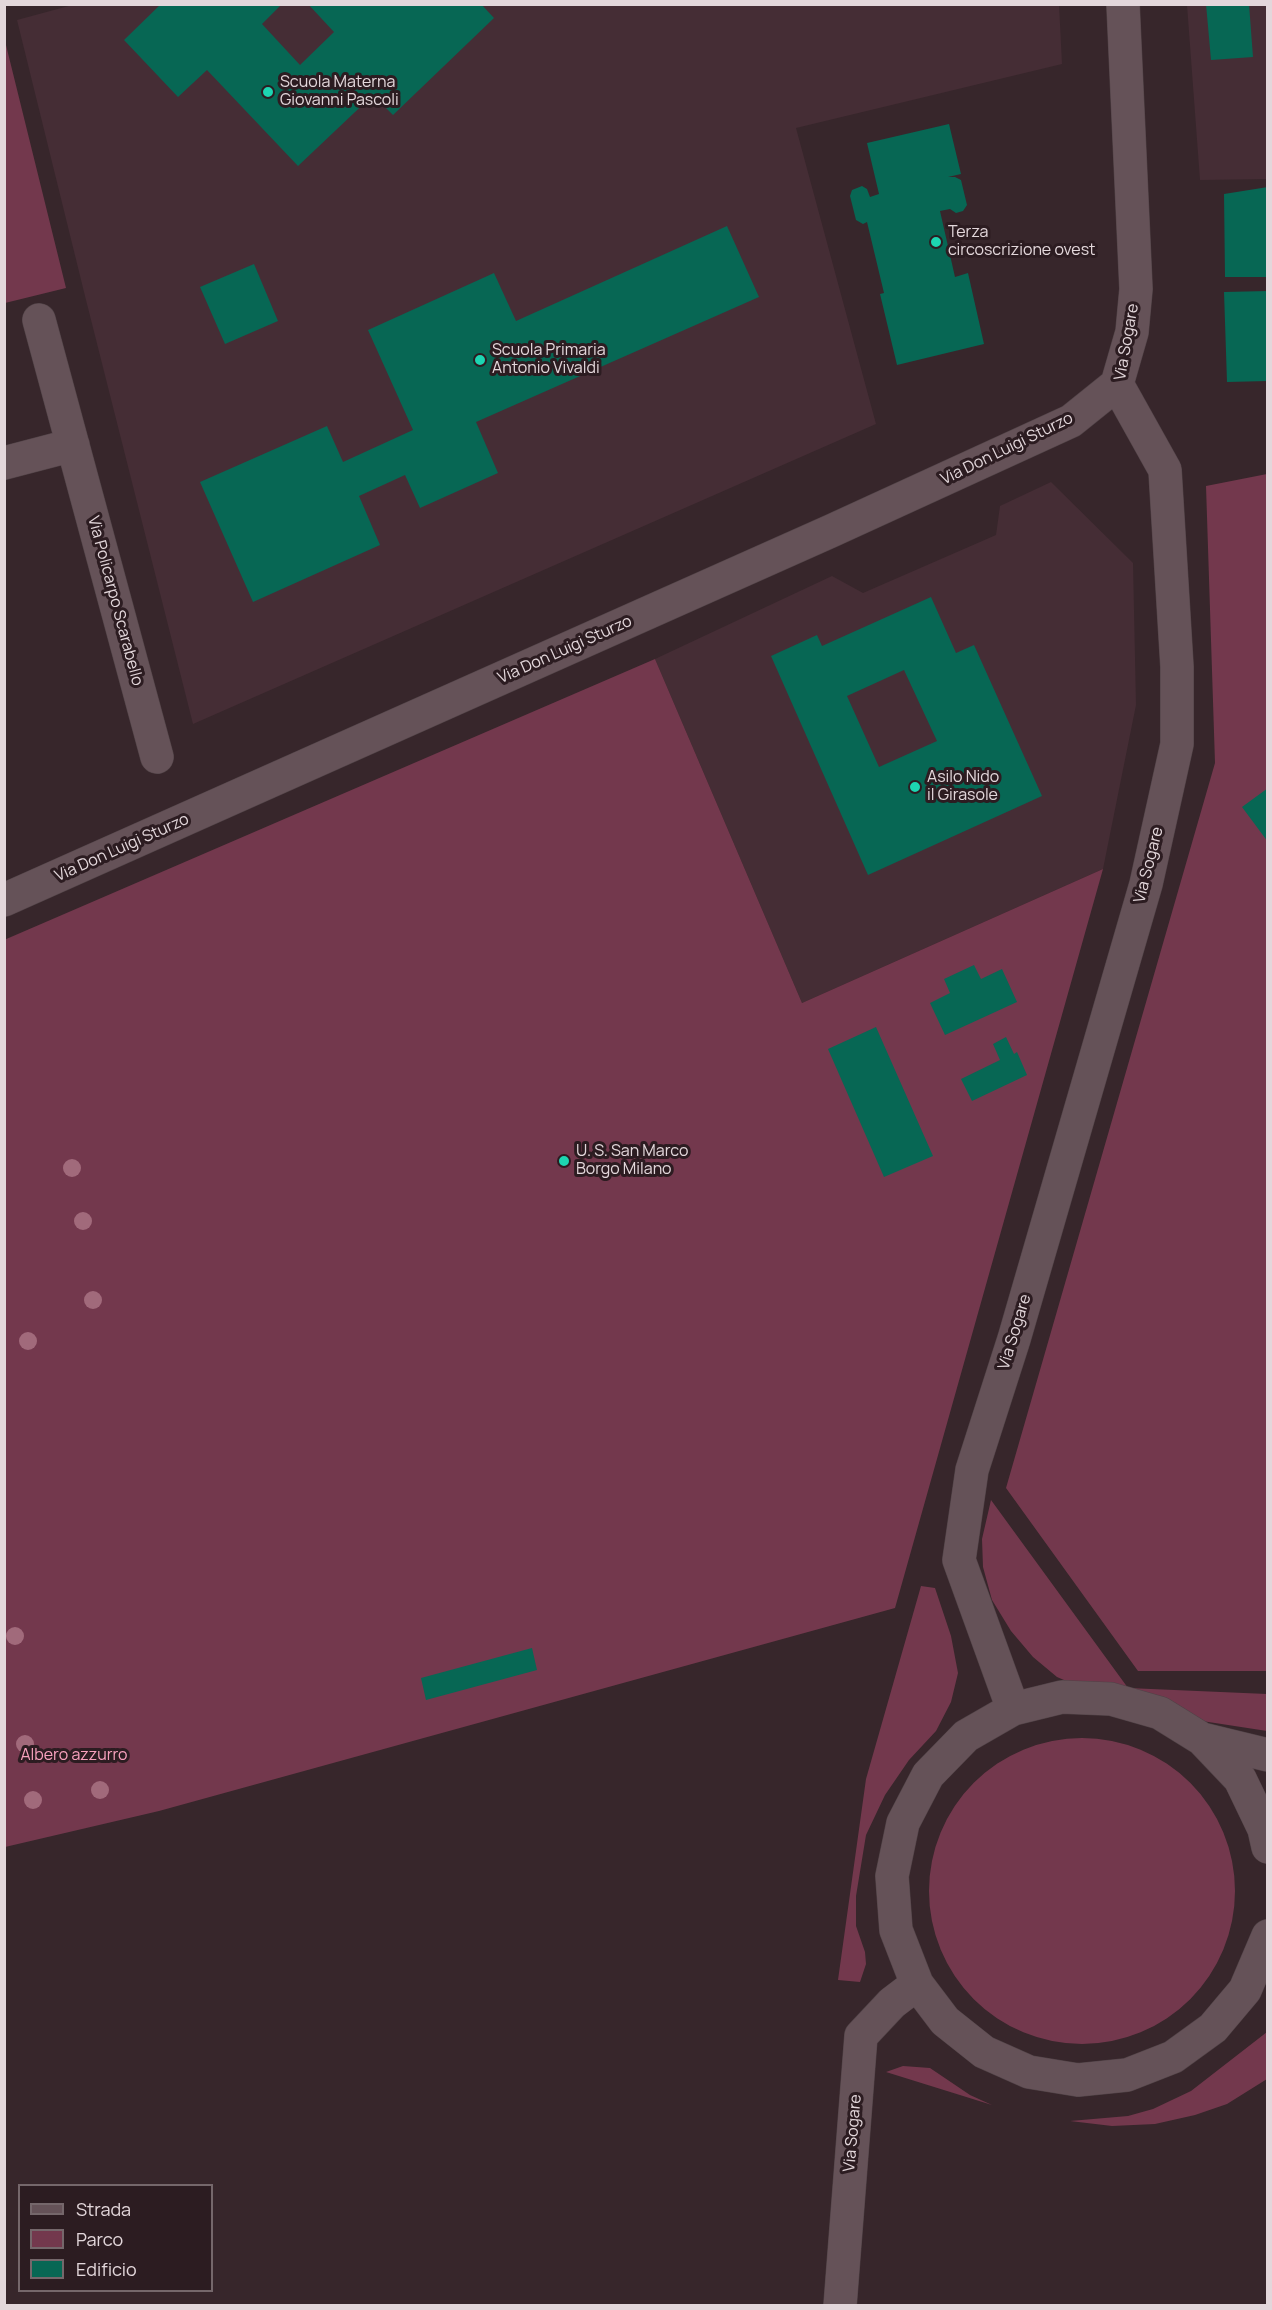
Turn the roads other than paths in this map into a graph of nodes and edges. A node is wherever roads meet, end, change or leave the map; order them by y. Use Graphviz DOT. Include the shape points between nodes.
graph roads {
  1 [pos="1123,4"];
  2 [pos="39,320"];
  3 [pos="1117,384"];
  4 [pos="73,445"];
  5 [pos="4,463"];
  6 [pos="157,757"];
  7 [pos="4,900"];
  8 [pos="1014,1709"];
  9 [pos="1202,1739"];
  10 [pos="1268,1755"];
  11 [pos="1268,1847"];
  12 [pos="1268,1936"];
  13 [pos="1256,1982"];
  14 [pos="917,1984"];
  15 [pos="840,2306"];
  1 -- 3 [label="street, Via Sogare" via="1136,289 1132,332"];
  2 -- 4 [label="street, Via Policarpo Scarabello"];
  3 -- 7 [label="street, Via Don Luigi Sturzo" via="1071,421"];
  3 -- 8 [label="street, Via Sogare" via="1165,470 1177,667 1177,744 1146,884 972,1470 959,1560"];
  4 -- 5 [label="street"];
  4 -- 6 [label="street, Via Policarpo Scarabello"];
  8 -- 9 [label="street" via="1062,1697 1111,1699 1160,1713"];
  8 -- 14 [label="street" via="958,1743 928,1775 903,1823 891,1876 896,1930"];
  9 -- 10 [label="street"];
  9 -- 11 [label="street" via="1240,1779 1264,1829"];
  12 -- 13 [label="street"];
  13 -- 14 [label="street" via="1214,2028 1173,2057 1127,2074 1078,2080 1029,2072 984,2052 945,2021"];
  14 -- 15 [label="street, Via Sogare" via="892,2003 861,2036"];
}
